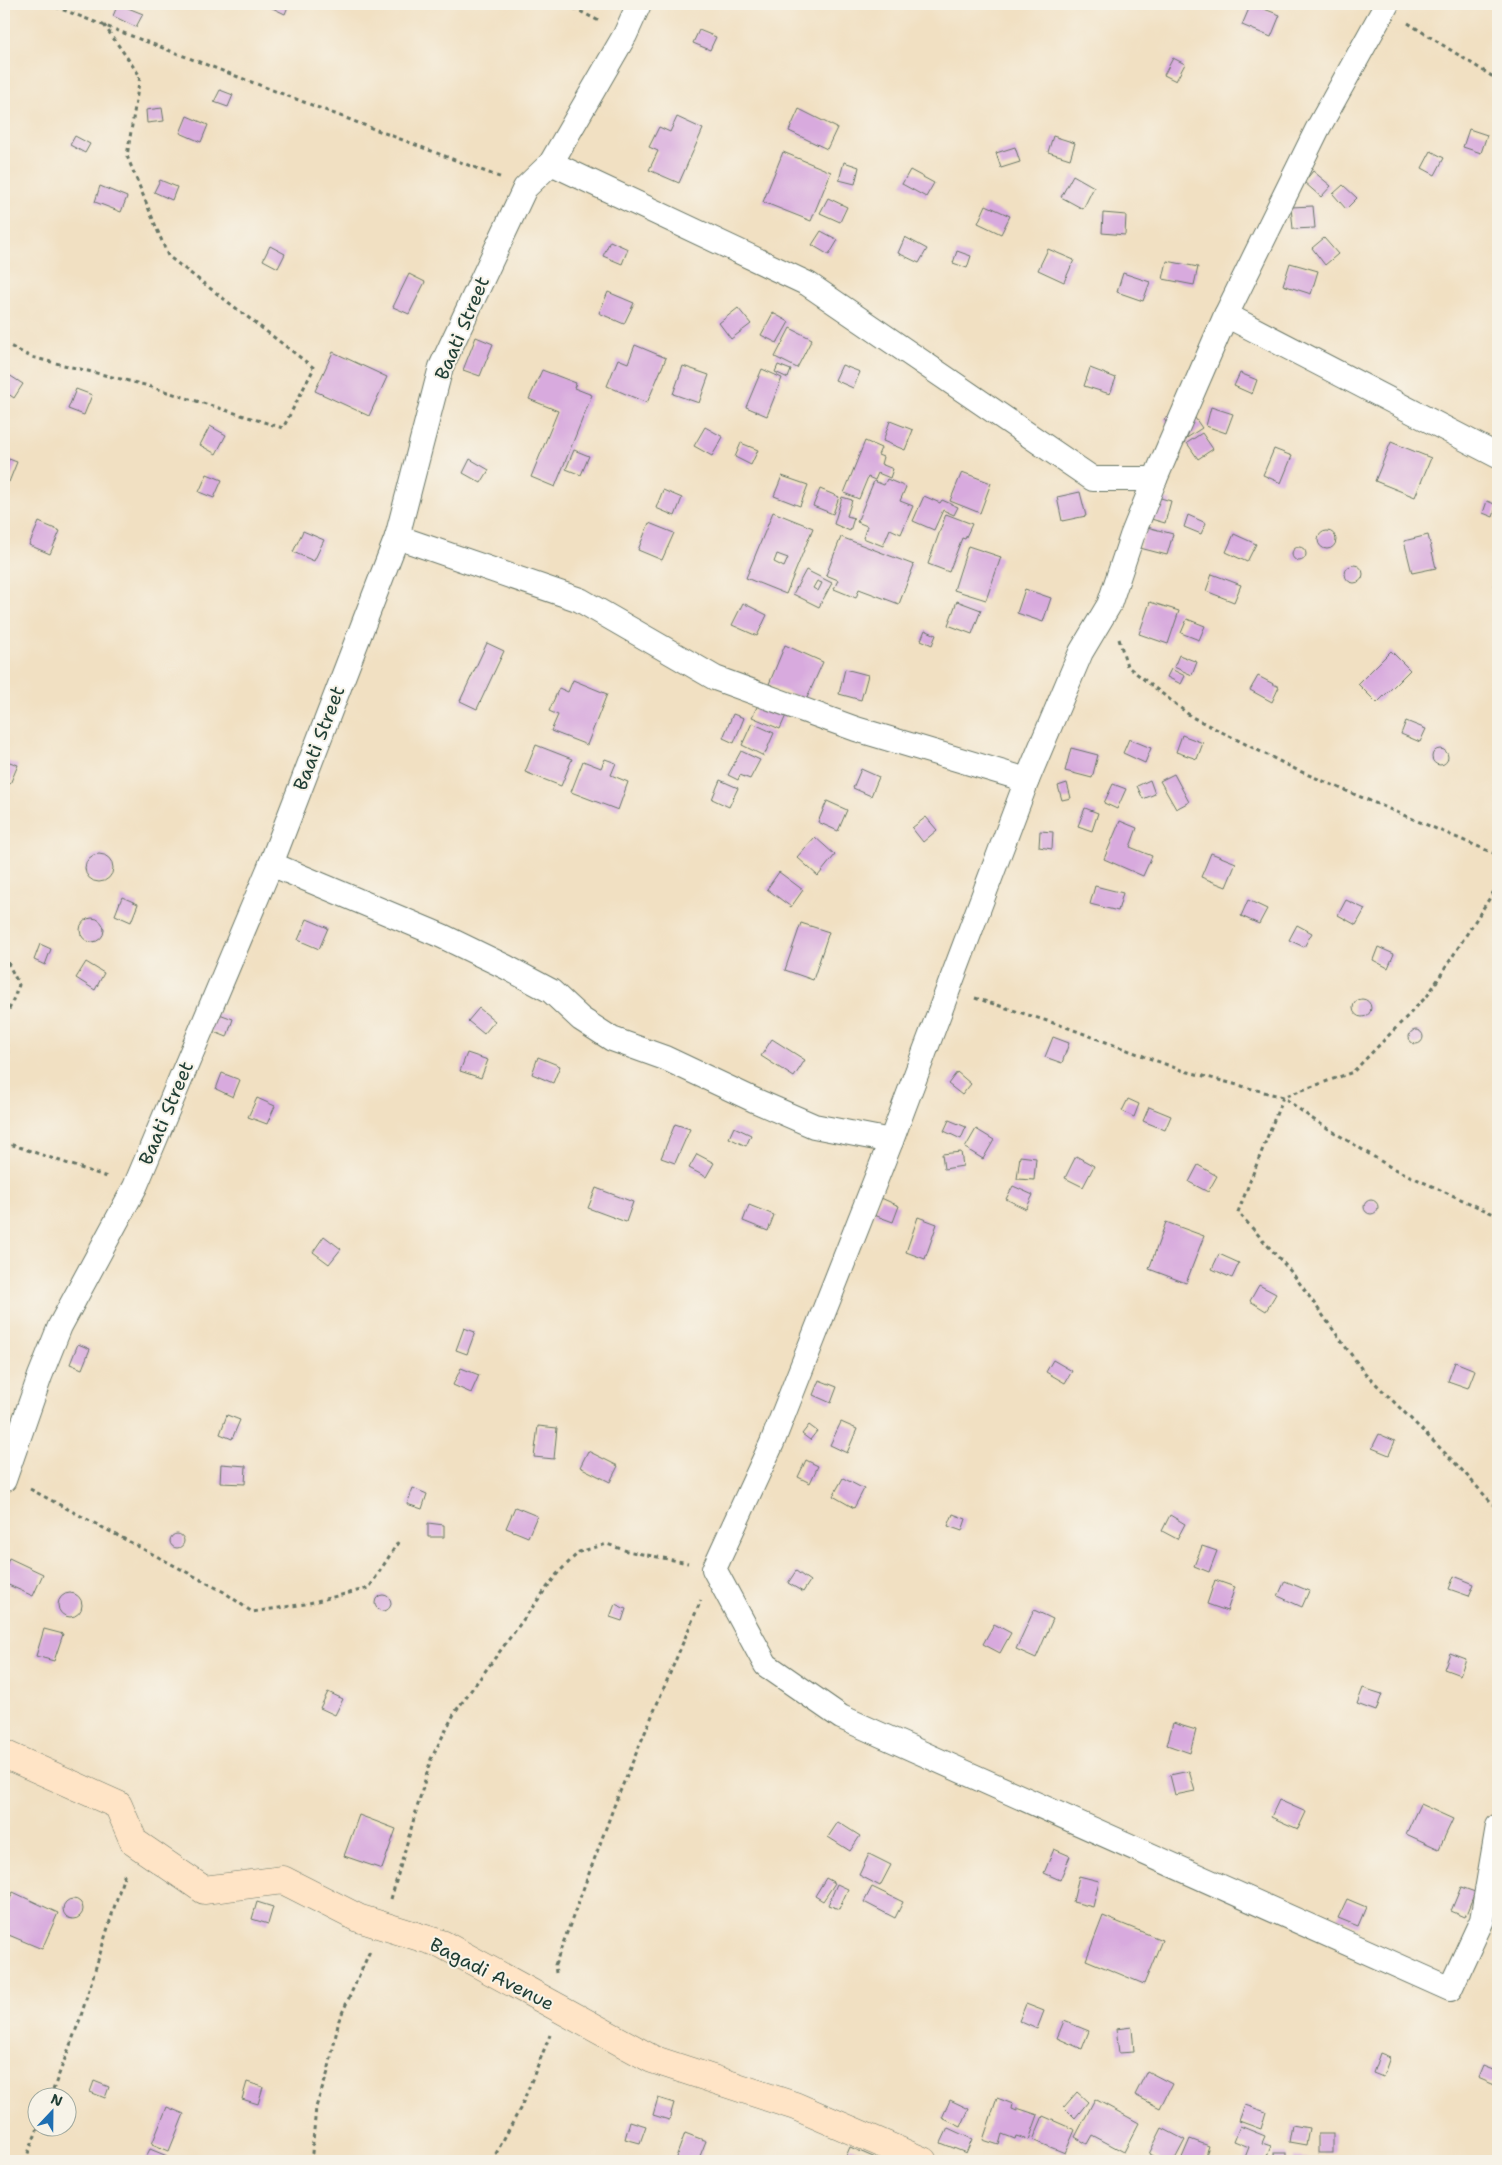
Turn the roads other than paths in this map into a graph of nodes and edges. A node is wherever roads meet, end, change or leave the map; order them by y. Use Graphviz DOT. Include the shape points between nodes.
graph roads {
  1 [pos="639,4"];
  2 [pos="1386,6"];
  3 [pos="551,163"];
  4 [pos="1226,315"];
  5 [pos="1498,456"];
  6 [pos="1155,479"];
  7 [pos="397,537"];
  8 [pos="1027,780"];
  9 [pos="271,864"];
  10 [pos="891,1141"];
  11 [pos="4,1479"];
  12 [pos="4,1754"];
  13 [pos="1498,1826"];
  14 [pos="923,2161"];
  1 -- 3 [label="street, Baati Street" via="625,35"];
  2 -- 4 [label="street" via="1317,130"];
  3 -- 6 [label="street" via="808,284 1093,479"];
  3 -- 7 [label="street, Baati Street" via="526,188 441,367"];
  4 -- 5 [label="street"];
  4 -- 6 [label="street"];
  6 -- 8 [label="street" via="1109,605 1082,652"];
  7 -- 8 [label="street" via="580,600 715,678 856,729"];
  7 -- 9 [label="street, Baati Street"];
  8 -- 10 [label="street"];
  9 -- 10 [label="street" via="442,936 506,967 551,991 581,1018 612,1039 683,1066 814,1126"];
  9 -- 11 [label="street, Baati Street" via="135,1187 60,1326"];
  10 -- 13 [label="street" via="772,1443 714,1569 766,1665 841,1717 1450,1989 1482,1920"];
  12 -- 14 [label="street, Bagadi Avenue" via="118,1805 134,1842 204,1890 282,1880 358,1918 442,1944 652,2058 794,2106"];
}
